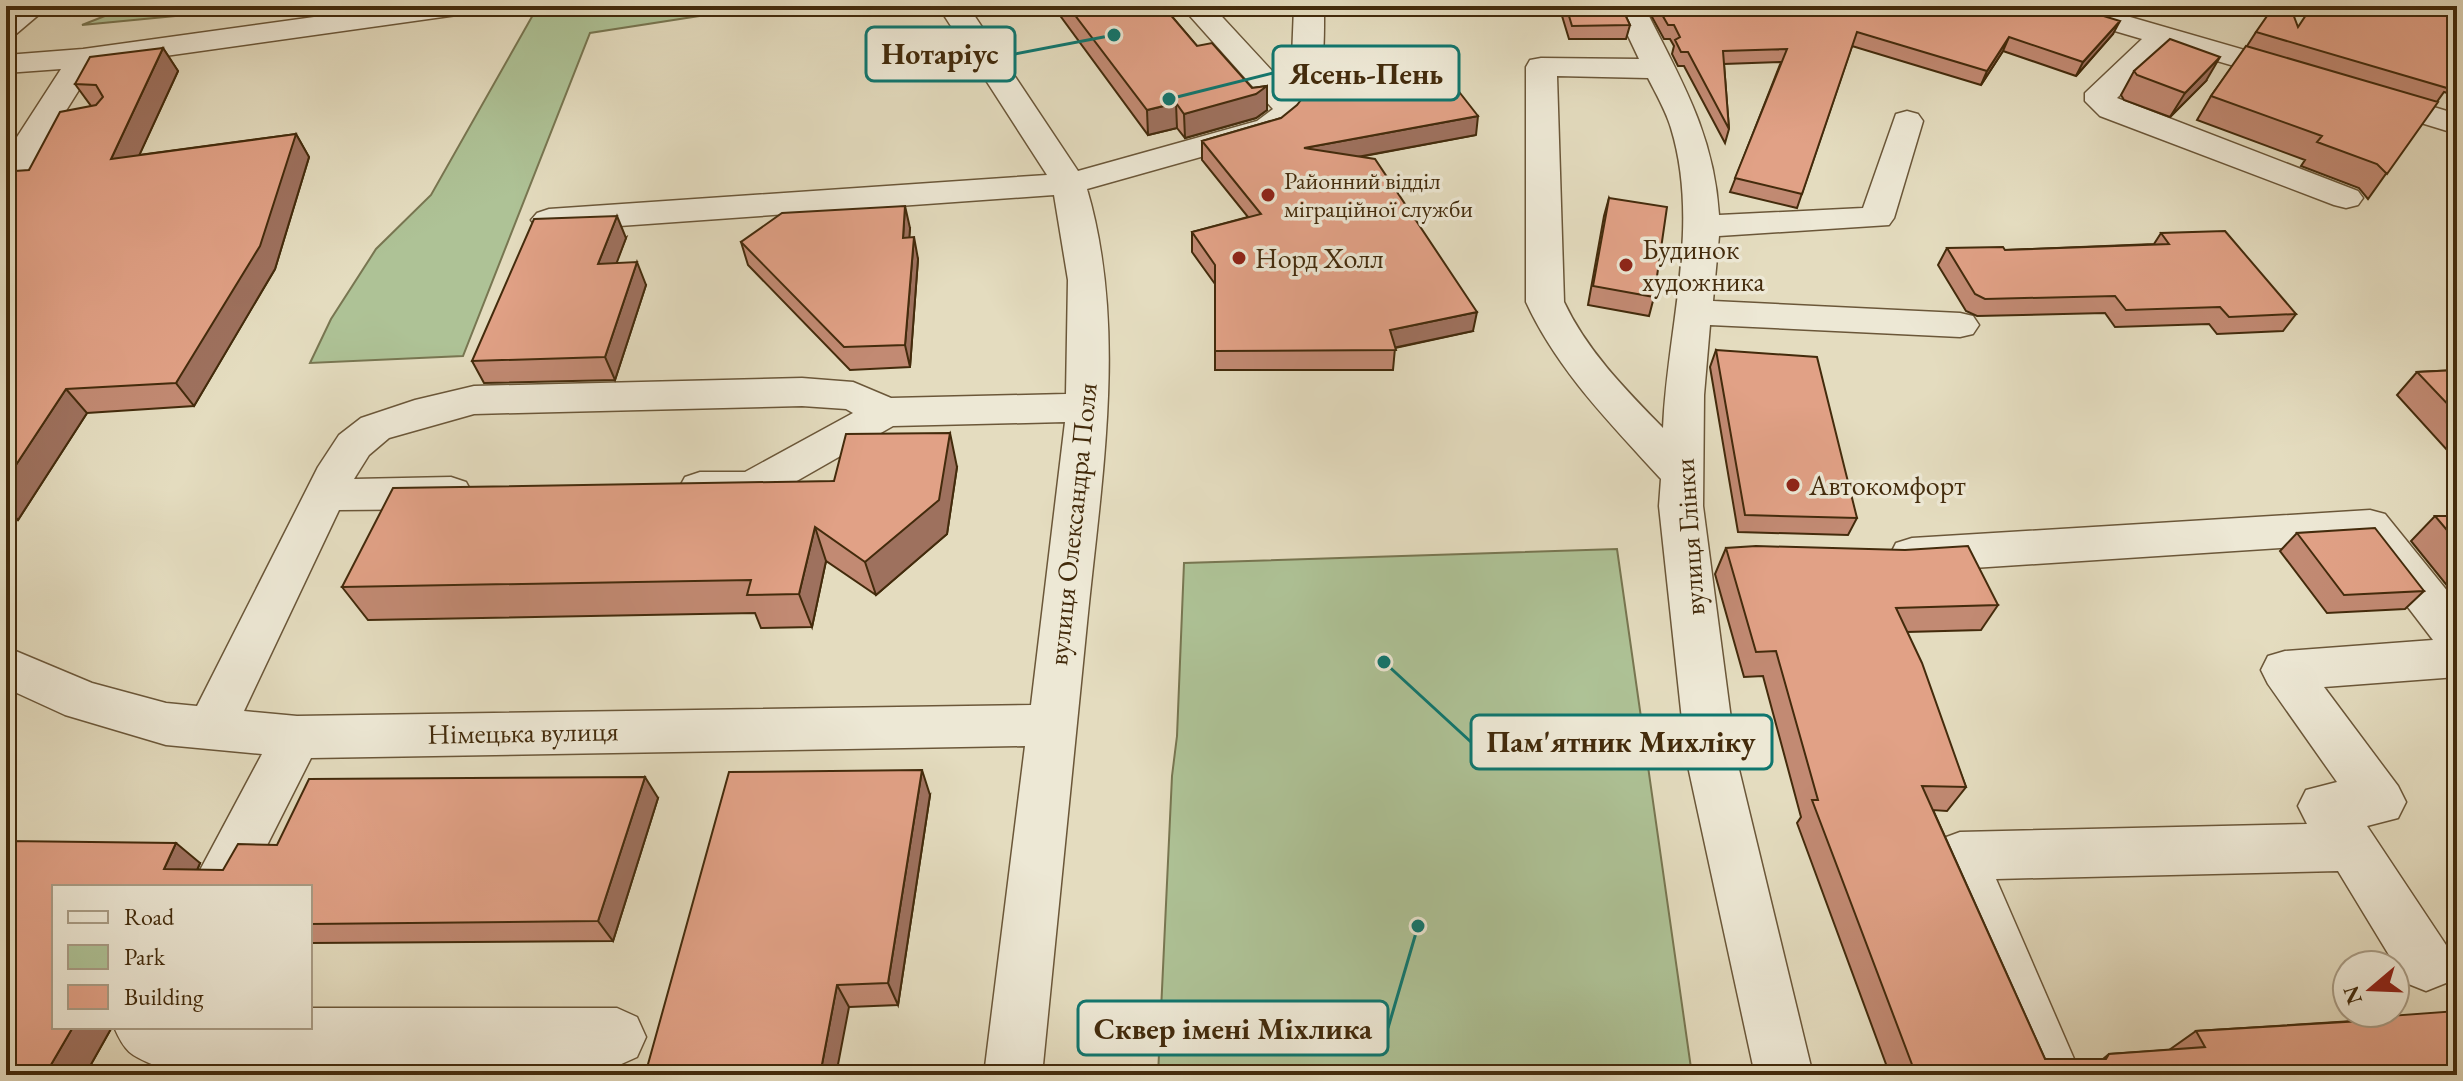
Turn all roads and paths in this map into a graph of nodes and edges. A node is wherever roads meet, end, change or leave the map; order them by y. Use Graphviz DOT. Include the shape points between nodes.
graph roads {
  1 [pos="34,6"];
  2 [pos="457,6"];
  3 [pos="953,6"];
  4 [pos="1196,6"];
  5 [pos="1629,6"];
  6 [pos="2060,6"];
  7 [pos="1309,7"];
  8 [pos="6,28"];
  9 [pos="2164,36"];
  10 [pos="83,58"];
  11 [pos="6,64"];
  12 [pos="1661,69"];
  13 [pos="2316,81"];
  14 [pos="2347,90"];
  15 [pos="1291,110"];
  16 [pos="85,120"];
  17 [pos="1907,121"];
  18 [pos="2457,124"];
  19 [pos="39,129"];
  20 [pos="13,169"];
  21 [pos="1068,184"];
  22 [pos="2346,198"];
  23 [pos="549,220"];
  24 [pos="1702,226"];
  25 [pos="1694,312"];
  26 [pos="1960,325"];
  27 [pos="1086,408"];
  28 [pos="886,412"];
  29 [pos="1682,475"];
  30 [pos="657,489"];
  31 [pos="484,492"];
  32 [pos="326,495"];
  33 [pos="1686,550"];
  34 [pos="1733,551"];
  35 [pos="1874,556"];
  36 [pos="2457,637"];
  37 [pos="2457,658"];
  38 [pos="6,666"];
  39 [pos="1051,725"];
  40 [pos="210,730"];
  41 [pos="297,737"];
  42 [pos="2352,847"];
  43 [pos="219,885"];
  44 [pos="2426,964"];
  45 [pos="145,1029"];
  46 [pos="617,1037"];
  47 [pos="1013,1075"];
  48 [pos="1784,1075"];
  49 [pos="2052,1075"];
  1 -- 8 [label="street"];
  2 -- 10 [label="street"];
  3 -- 21 [label="street, вулиця Олександра Поля"];
  4 -- 15 [label="street"];
  5 -- 12 [label="street, вулиця Глінки"];
  6 -- 9 [label="street"];
  7 -- 15 [label="street" via="1310,60"];
  9 -- 13 [label="street"];
  9 -- 22 [label="street" via="2101,93 2101,101"];
  10 -- 11 [label="street"];
  10 -- 19 [label="street"];
  12 -- 24 [label="street, вулиця Глінки" via="1687,127 1700,185"];
  12 -- 29 [label="street" via="1541,67 1545,302 1572,348"];
  14 -- 18 [label="street"];
  15 -- 21 [label="street" via="1268,128"];
  16 -- 19 [label="street"];
  17 -- 24 [label="street" via="1877,218"];
  19 -- 20 [label="street"];
  21 -- 23 [label="street"];
  21 -- 27 [label="street, вулиця Олександра Поля" via="1083,235 1087,276"];
  24 -- 25 [label="street, вулиця Глінки"];
  25 -- 26 [label="street"];
  25 -- 29 [label="street, вулиця Глінки"];
  27 -- 28 [label="street"];
  27 -- 39 [label="street, вулиця Олександра Поля"];
  28 -- 30 [label="street" via="752,487"];
  28 -- 32 [label="street" via="853,396 802,392 474,400 375,428 354,445"];
  29 -- 33 [label="street, вулиця Глінки"];
  31 -- 32 [label="street"];
  32 -- 40 [label="street"];
  33 -- 34 [label="street"];
  33 -- 48 [label="street, вулиця Глінки" via="1711,757"];
  35 -- 36 [label="street" via="2370,526"];
  37 -- 42 [label="street" via="2285,670 2380,802 2324,806"];
  38 -- 40 [label="street, Німецька вулиця" via="82,701"];
  39 -- 41 [label="street, Німецька вулиця"];
  39 -- 47 [label="street, вулиця Олександра Поля"];
  40 -- 41 [label="street, Німецька вулиця"];
  41 -- 43 [label="street"];
  42 -- 44 [label="street"];
  42 -- 49 [label="street" via="1960,856"];
  45 -- 46 [label="street" via="154,1036"];
}
